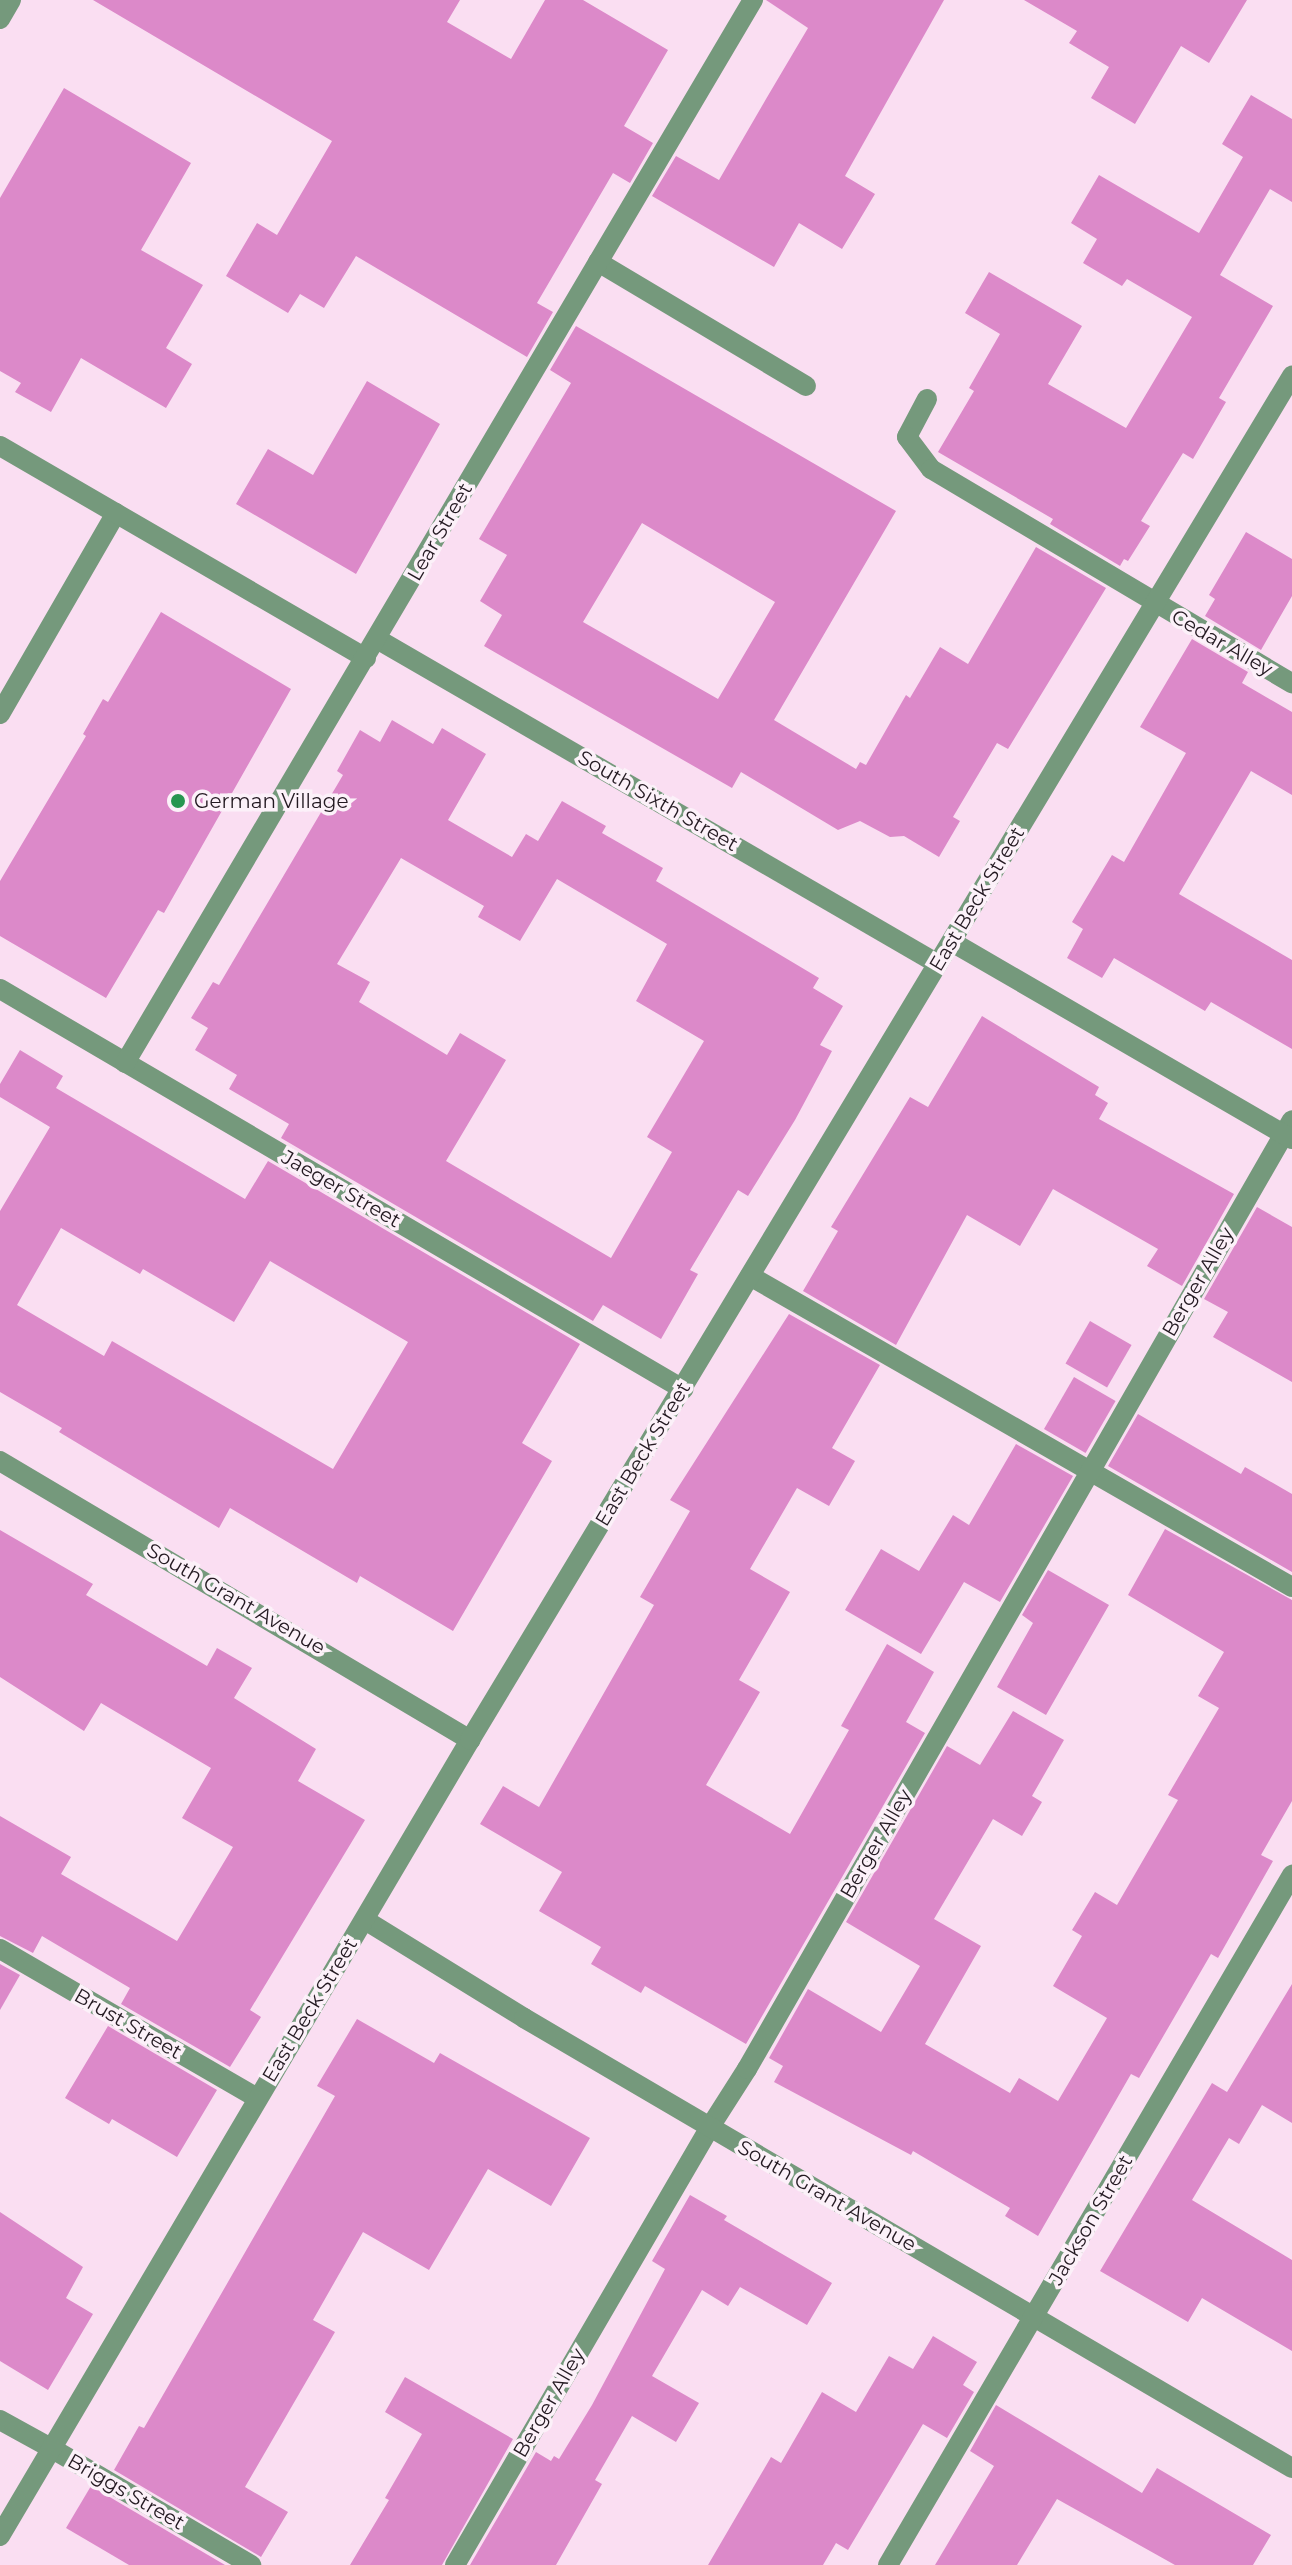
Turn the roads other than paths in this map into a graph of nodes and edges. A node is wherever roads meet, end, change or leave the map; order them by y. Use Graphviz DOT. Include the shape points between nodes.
graph roads {
  1 [pos="11,0"];
  2 [pos="753,0"];
  3 [pos="0,19"];
  4 [pos="598,262"];
  5 [pos="1292,376"];
  6 [pos="806,386"];
  7 [pos="927,399"];
  8 [pos="0,446"];
  9 [pos="116,513"];
  10 [pos="1152,603"];
  11 [pos="377,639"];
  12 [pos="366,658"];
  13 [pos="1292,683"];
  14 [pos="0,714"];
  15 [pos="952,942"];
  16 [pos="938,964"];
  17 [pos="0,989"];
  18 [pos="125,1063"];
  19 [pos="1289,1131"];
  20 [pos="750,1276"];
  21 [pos="683,1389"];
  22 [pos="0,1461"];
  23 [pos="1091,1470"];
  24 [pos="1292,1587"];
  25 [pos="470,1740"];
  26 [pos="1292,1875"];
  27 [pos="365,1920"];
  28 [pos="0,1949"];
  29 [pos="257,2098"];
  30 [pos="710,2127"];
  31 [pos="1034,2318"];
  32 [pos="0,2420"];
  33 [pos="51,2448"];
  34 [pos="1292,2468"];
  35 [pos="0,2536"];
  36 [pos="251,2565"];
  37 [pos="455,2565"];
  38 [pos="888,2565"];
  1 -- 3 [label="street"];
  2 -- 4 [label="street, Lear Street"];
  4 -- 6 [label="street"];
  4 -- 11 [label="street, Lear Street"];
  5 -- 10 [label="street, East Beck Street"];
  7 -- 10 [label="street, Cedar Alley" via="907,437 931,469"];
  8 -- 9 [label="street"];
  9 -- 12 [label="street"];
  9 -- 14 [label="street"];
  10 -- 13 [label="street, Cedar Alley"];
  10 -- 15 [label="street, East Beck Street"];
  11 -- 12 [label="street, Lear Street"];
  11 -- 16 [label="street, South Sixth Street"];
  12 -- 18 [label="street, Lear Street"];
  15 -- 16 [label="street, East Beck Street"];
  15 -- 19 [label="street"];
  16 -- 20 [label="street, East Beck Street"];
  17 -- 18 [label="street, Jaeger Street"];
  18 -- 21 [label="street, Jaeger Street"];
  19 -- 23 [label="street, Berger Alley"];
  20 -- 21 [label="street, East Beck Street"];
  20 -- 23 [label="street"];
  21 -- 25 [label="street, East Beck Street"];
  22 -- 25 [label="street, South Grant Avenue"];
  23 -- 24 [label="street"];
  23 -- 30 [label="street, Berger Alley"];
  25 -- 27 [label="street, East Beck Street"];
  26 -- 31 [label="street, Jackson Street"];
  27 -- 29 [label="street, East Beck Street"];
  27 -- 30 [label="street, South Grant Avenue"];
  28 -- 29 [label="street, Brust Street"];
  29 -- 33 [label="street, East Beck Street"];
  30 -- 31 [label="street, South Grant Avenue"];
  30 -- 37 [label="street, Berger Alley"];
  31 -- 34 [label="street, South Grant Avenue"];
  31 -- 38 [label="street, Jackson Street"];
  32 -- 33 [label="street, Briggs Street"];
  33 -- 35 [label="street, East Beck Street"];
  33 -- 36 [label="street, Briggs Street"];
}
